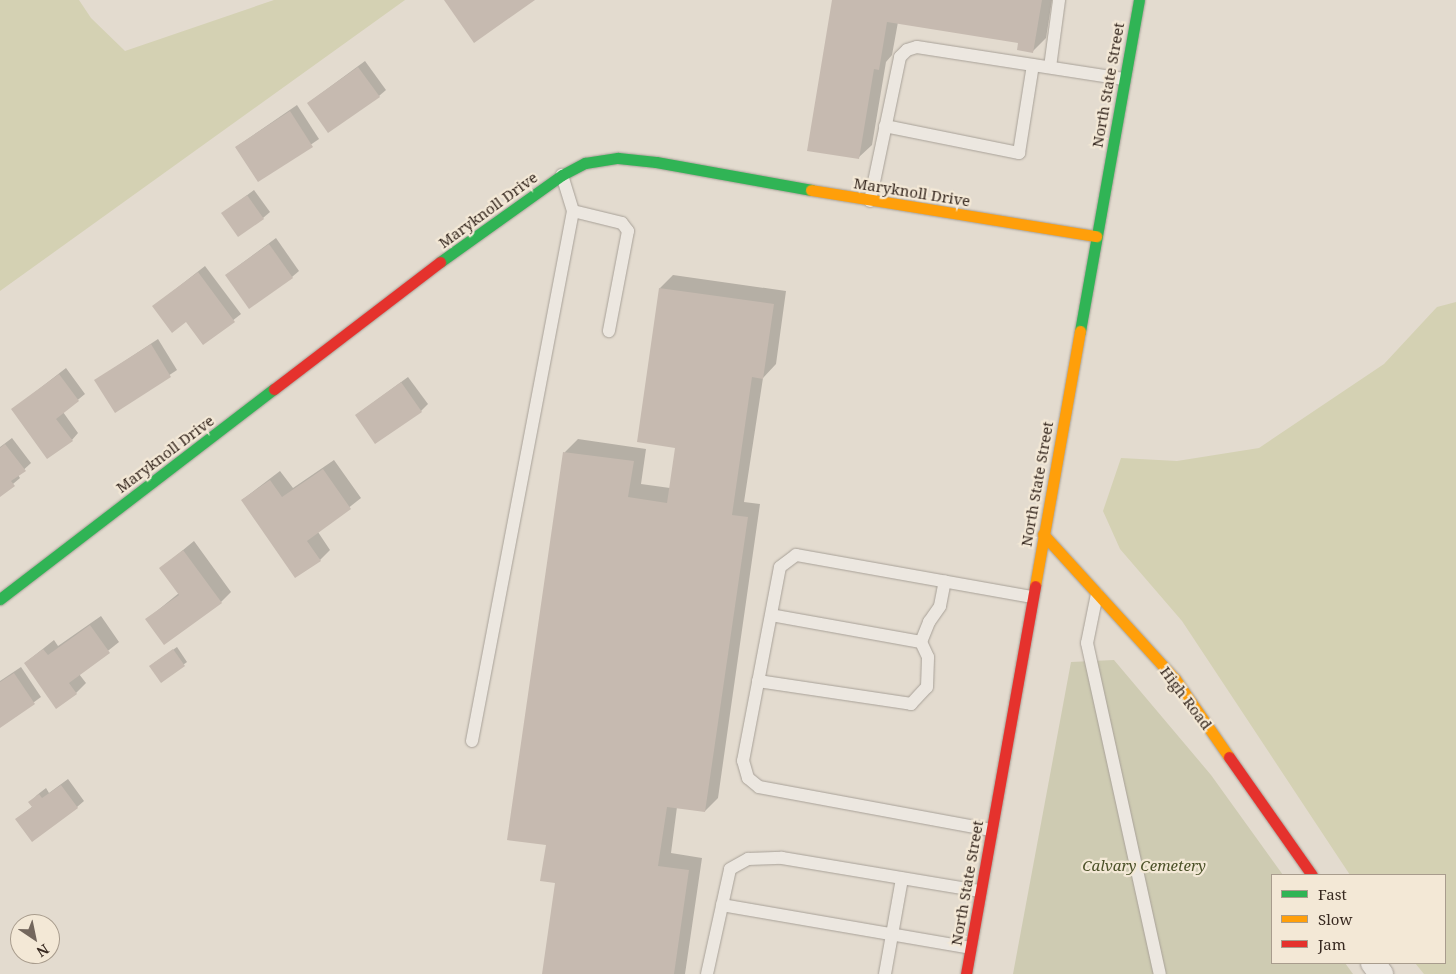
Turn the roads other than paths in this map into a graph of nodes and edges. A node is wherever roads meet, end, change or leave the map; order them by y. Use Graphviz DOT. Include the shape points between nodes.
graph roads {
  1 [pos="1059,0"];
  2 [pos="1139,0"];
  3 [pos="1033,65"];
  4 [pos="1050,67"];
  5 [pos="1124,78"];
  6 [pos="886,126"];
  7 [pos="562,175"];
  8 [pos="870,201"];
  9 [pos="573,211"];
  10 [pos="1096,236"];
  11 [pos="609,331"];
  12 [pos="1043,534"];
  13 [pos="945,581"];
  14 [pos="1097,594"];
  15 [pos="1032,597"];
  16 [pos="0,599"];
  17 [pos="771,615"];
  18 [pos="921,642"];
  19 [pos="758,682"];
  20 [pos="472,742"];
  21 [pos="992,830"];
  22 [pos="1311,874"];
  23 [pos="902,879"];
  24 [pos="980,891"];
  25 [pos="722,905"];
  26 [pos="892,934"];
  27 [pos="970,948"];
  28 [pos="707,974"];
  29 [pos="885,974"];
  30 [pos="966,974"];
  31 [pos="1160,974"];
  1 -- 4 [label="lane"];
  2 -- 5 [label="street, North State Street"];
  3 -- 4 [label="lane"];
  3 -- 6 [label="lane" via="917,48 907,50 900,57"];
  3 -- 6 [label="lane" via="1019,152"];
  4 -- 5 [label="lane"];
  5 -- 10 [label="street, North State Street"];
  6 -- 8 [label="lane"];
  7 -- 8 [label="street, Maryknoll Drive" via="585,163 618,158"];
  7 -- 9 [label="lane"];
  7 -- 16 [label="street, Maryknoll Drive" via="425,273"];
  8 -- 10 [label="street, Maryknoll Drive"];
  9 -- 11 [label="lane" via="622,224 628,231"];
  9 -- 20 [label="lane"];
  10 -- 12 [label="street, North State Street"];
  12 -- 14 [label="street, High Road"];
  12 -- 15 [label="street, North State Street"];
  13 -- 15 [label="lane"];
  13 -- 17 [label="lane" via="796,556 780,567"];
  13 -- 18 [label="lane" via="940,606"];
  14 -- 22 [label="street, High Road" via="1175,679"];
  14 -- 31 [label="lane" via="1087,643"];
  15 -- 21 [label="street, North State Street"];
  17 -- 18 [label="lane"];
  17 -- 19 [label="lane"];
  18 -- 19 [label="lane" via="928,658 927,687 912,704"];
  19 -- 21 [label="lane" via="743,762 748,778 759,786"];
  21 -- 24 [label="street, North State Street"];
  23 -- 24 [label="lane"];
  23 -- 25 [label="lane" via="782,858 748,859 730,869"];
  23 -- 26 [label="lane"];
  24 -- 27 [label="street, North State Street"];
  25 -- 26 [label="lane"];
  25 -- 28 [label="lane"];
  26 -- 27 [label="lane"];
  26 -- 29 [label="lane"];
  27 -- 30 [label="street, North State Street"];
}
